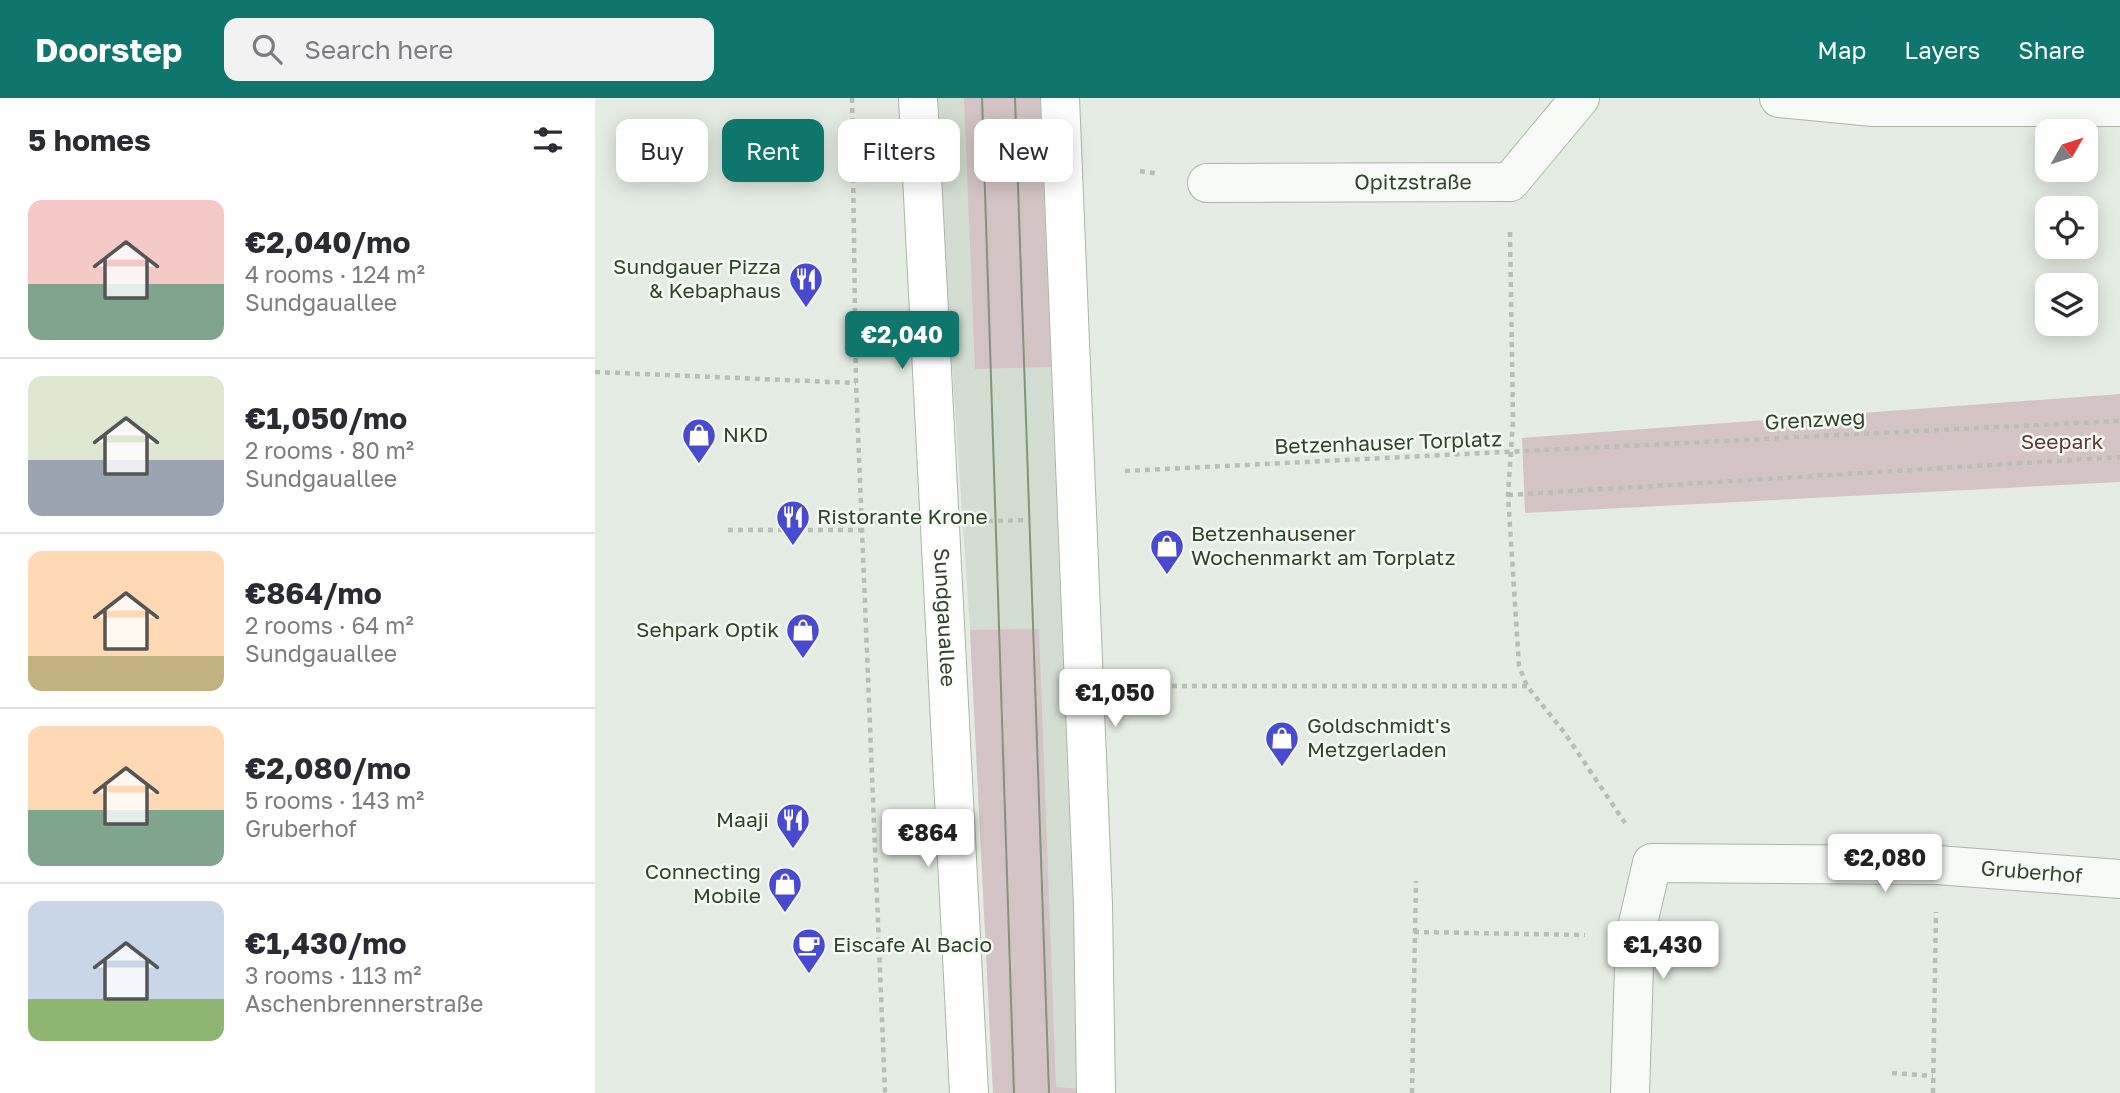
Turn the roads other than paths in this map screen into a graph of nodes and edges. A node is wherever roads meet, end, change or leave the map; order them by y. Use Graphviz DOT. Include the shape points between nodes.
graph roads {
  1 [pos="918,98"];
  2 [pos="1060,98"];
  3 [pos="1580,98"];
  4 [pos="1779,98"];
  5 [pos="2120,107"];
  6 [pos="1207,183"];
  7 [pos="2120,879"];
  8 [pos="969,1093"];
  9 [pos="1096,1093"];
  10 [pos="1630,1093"];
  1 -- 8 [label="street, Sundgauallee"];
  2 -- 9 [label="street" via="1093,905"];
  3 -- 6 [label="street, Opitzstraße" via="1510,182"];
  4 -- 5 [label="street" via="1873,107"];
  7 -- 10 [label="street, Gruberhof" via="1937,865 1652,863 1635,936"];
}
